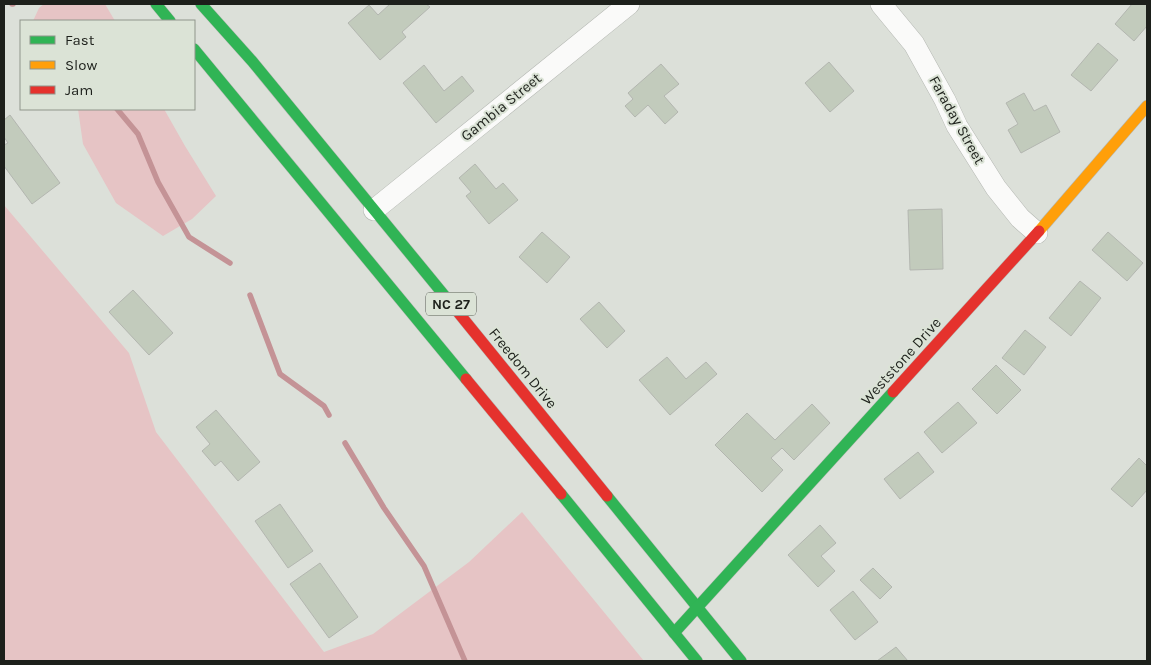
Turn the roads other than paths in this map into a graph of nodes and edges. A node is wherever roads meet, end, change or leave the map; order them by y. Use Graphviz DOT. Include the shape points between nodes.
graph roads {
  1 [pos="156,4"];
  2 [pos="201,4"];
  3 [pos="629,4"];
  4 [pos="881,4"];
  5 [pos="169,20"];
  6 [pos="195,50"];
  7 [pos="1147,106"];
  8 [pos="374,210"];
  9 [pos="1037,233"];
  10 [pos="697,607"];
  11 [pos="674,633"];
  12 [pos="697,661"];
  13 [pos="741,661"];
  1 -- 5 [label="main road"];
  2 -- 8 [label="main road, Freedom Drive / NC 27"];
  3 -- 8 [label="street, Gambia Street"];
  4 -- 9 [label="street, Faraday Street" via="914,44 957,126 996,188"];
  6 -- 11 [label="main road, NC 27"];
  7 -- 9 [label="main road, Weststone Drive"];
  8 -- 10 [label="main road, Freedom Drive / NC 27"];
  9 -- 10 [label="main road, Weststone Drive"];
  10 -- 11 [label="main road, Weststone Drive"];
  10 -- 13 [label="main road, Freedom Drive / NC 27"];
  11 -- 12 [label="main road, NC 27"];
}
